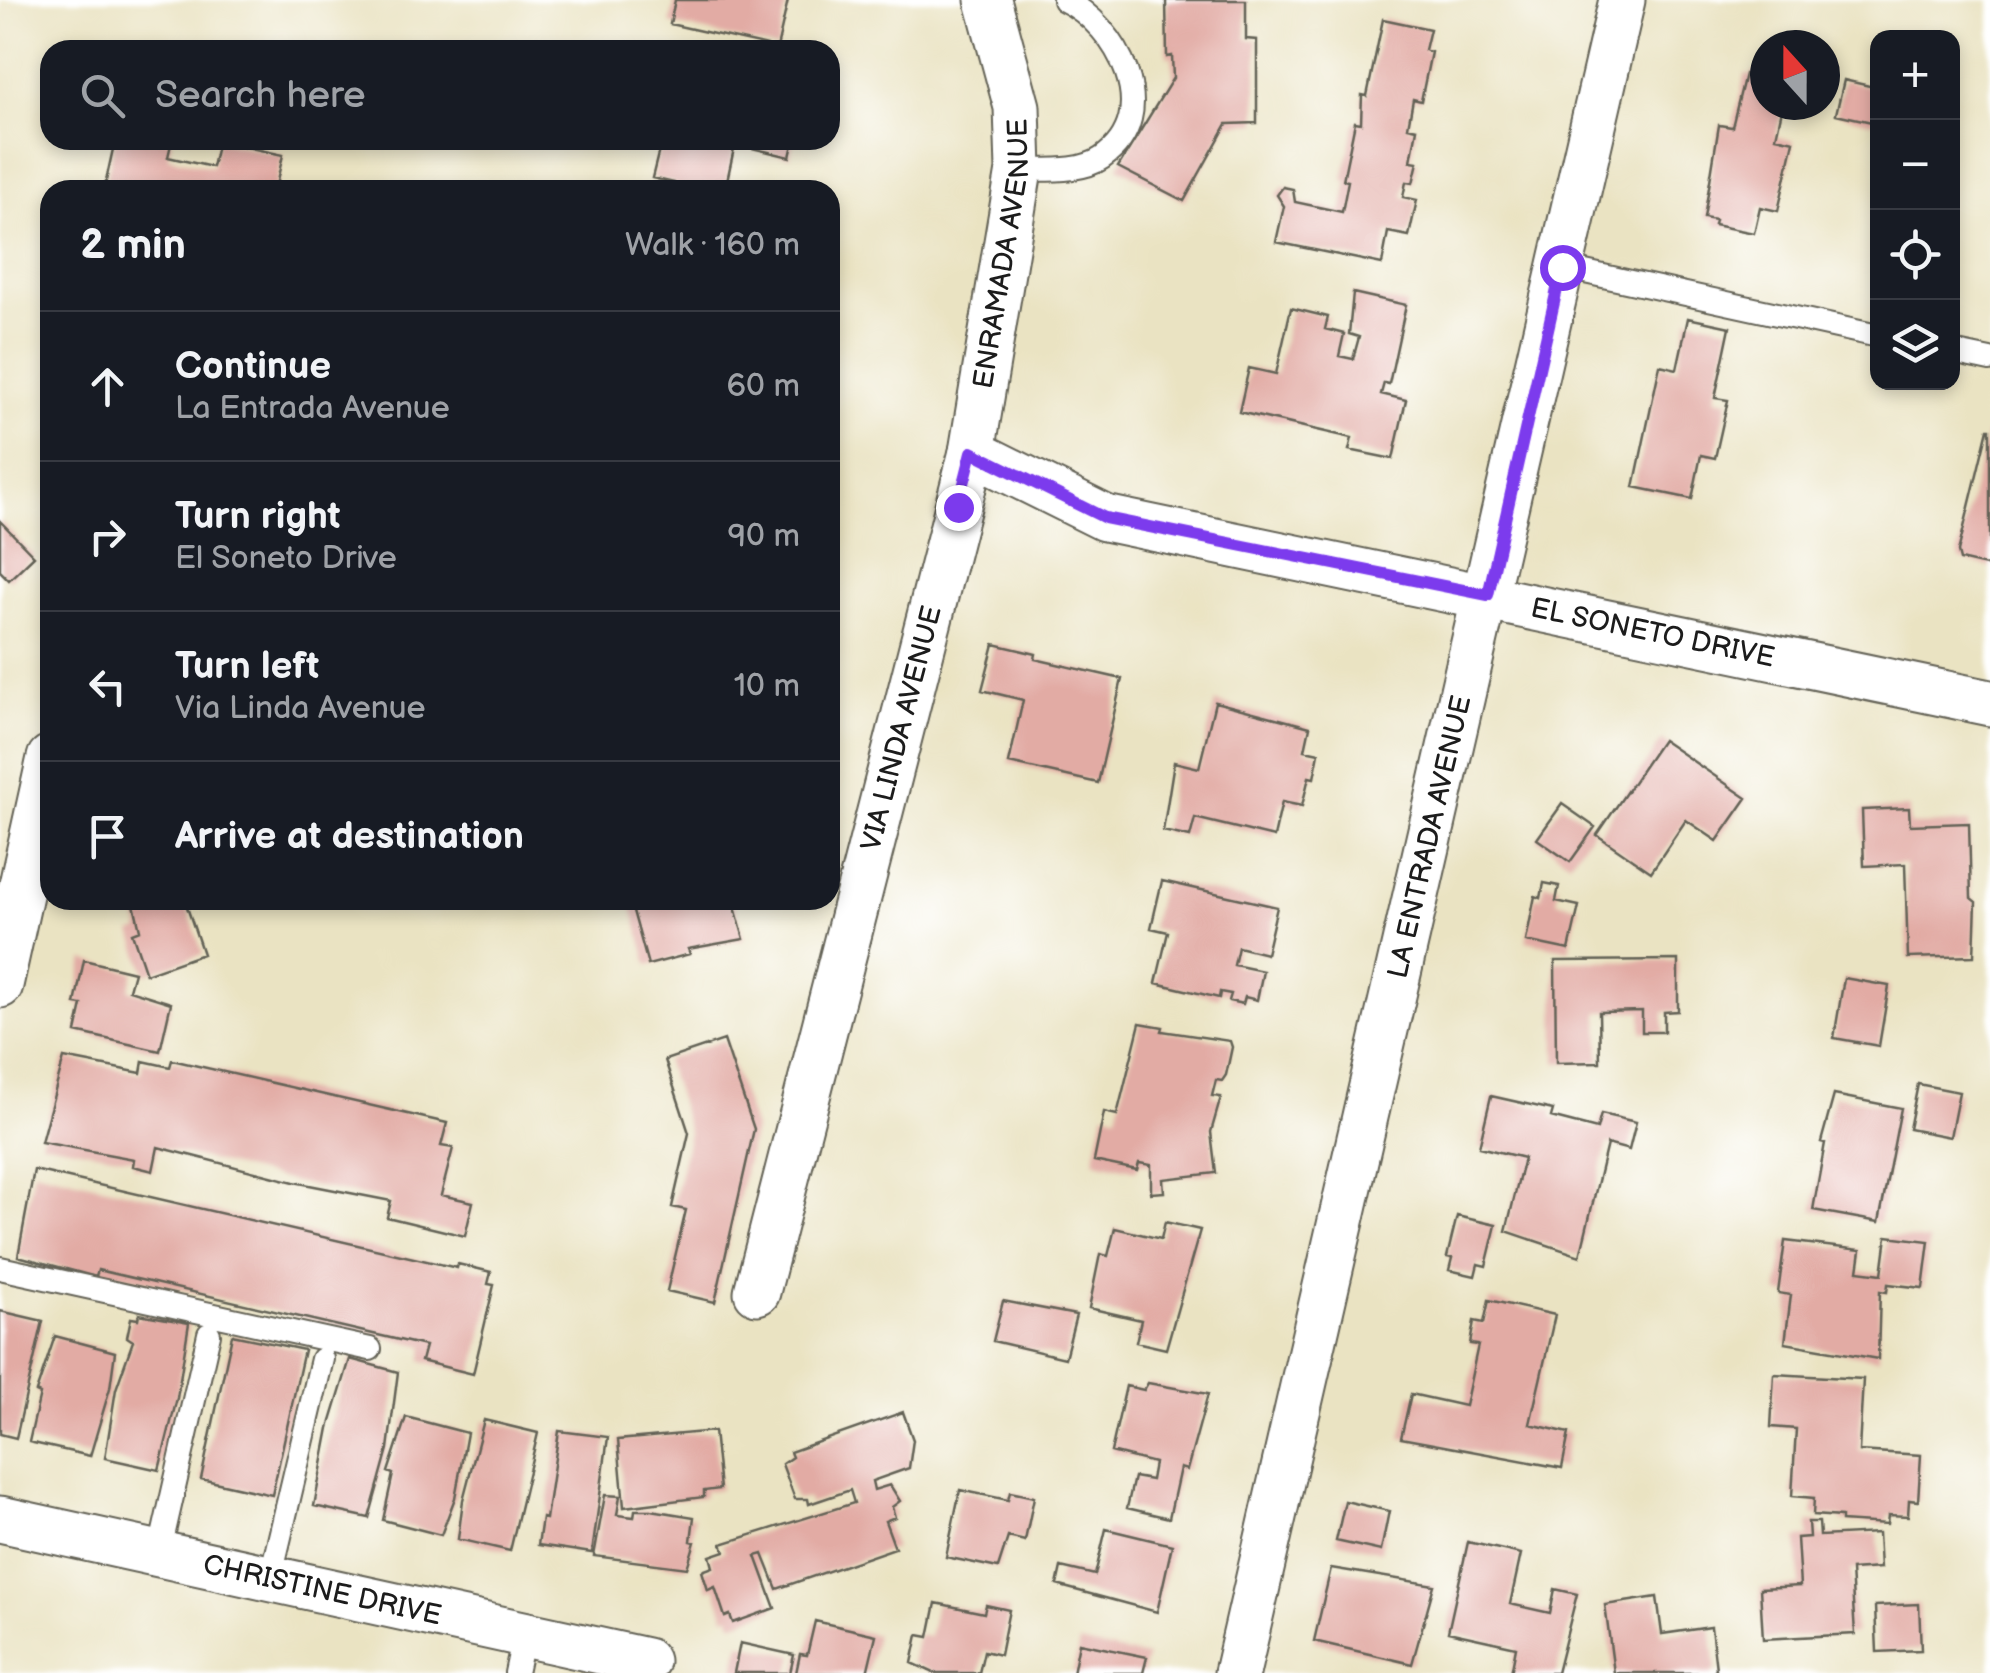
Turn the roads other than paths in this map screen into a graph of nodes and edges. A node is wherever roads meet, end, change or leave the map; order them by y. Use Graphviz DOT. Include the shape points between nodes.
graph roads {
  1 [pos="988,0"];
  2 [pos="1064,0"];
  3 [pos="1622,0"];
  4 [pos="1018,170"];
  5 [pos="1562,267"];
  6 [pos="1870,334"];
  7 [pos="1960,354"];
  8 [pos="1990,360"];
  9 [pos="972,452"];
  10 [pos="1488,595"];
  11 [pos="1990,704"];
  12 [pos="40,803"];
  13 [pos="0,985"];
  14 [pos="0,1268"];
  15 [pos="756,1292"];
  16 [pos="208,1334"];
  17 [pos="370,1349"];
  18 [pos="322,1360"];
  19 [pos="0,1520"];
  20 [pos="158,1554"];
  21 [pos="270,1579"];
  22 [pos="520,1654"];
  23 [pos="646,1661"];
  24 [pos="1237,1673"];
  1 -- 4 [label="street, ENRAMADA AVENUE" via="1017,107"];
  2 -- 4 [label="lane" via="1109,34 1128,68 1127,124 1100,160"];
  3 -- 5 [label="street, LA ENTRADA AVENUE"];
  4 -- 9 [label="street, ENRAMADA AVENUE"];
  5 -- 6 [label="lane"];
  5 -- 10 [label="street, LA ENTRADA AVENUE"];
  7 -- 8 [label="lane"];
  9 -- 10 [label="street, EL SONETO DRIVE" via="1105,518"];
  9 -- 15 [label="street, VIA LINDA AVENUE"];
  10 -- 11 [label="street, EL SONETO DRIVE"];
  10 -- 24 [label="street, LA ENTRADA AVENUE"];
  12 -- 13 [label="street"];
  14 -- 17 [label="lane"];
  16 -- 20 [label="lane"];
  18 -- 21 [label="lane"];
  19 -- 20 [label="street, CHRISTINE DRIVE"];
  20 -- 21 [label="street, CHRISTINE DRIVE"];
  21 -- 22 [label="street, CHRISTINE DRIVE"];
  22 -- 23 [label="street, CHRISTINE DRIVE"];
}
